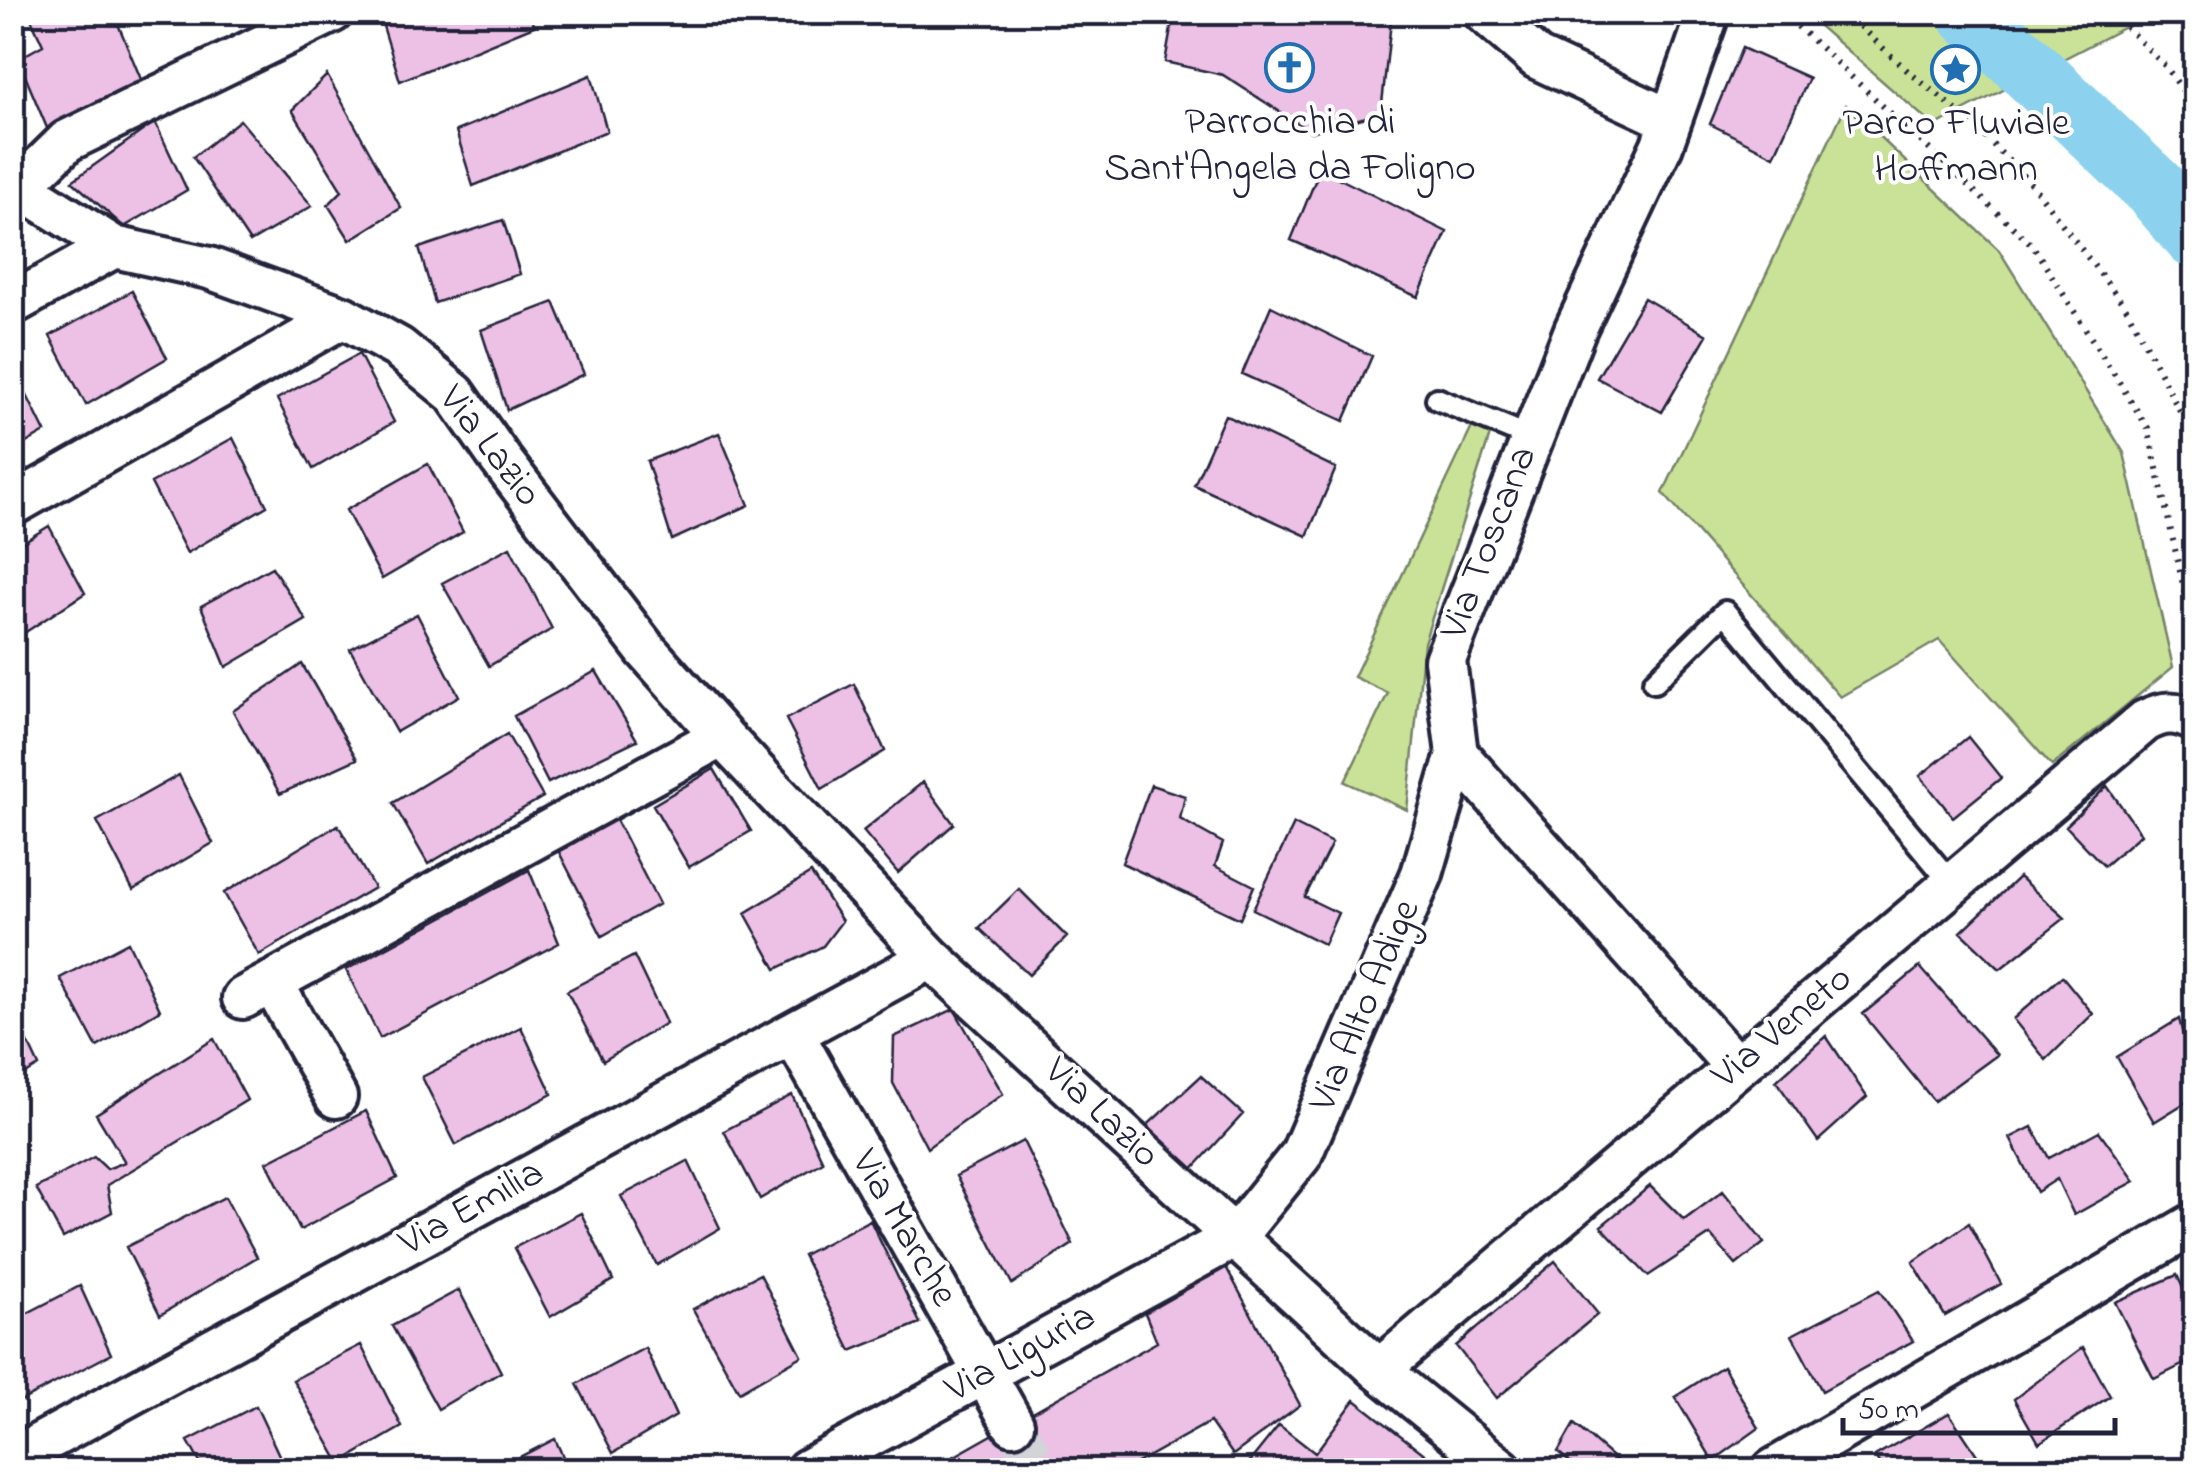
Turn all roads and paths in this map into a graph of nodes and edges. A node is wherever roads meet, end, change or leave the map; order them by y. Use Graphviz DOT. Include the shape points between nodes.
graph roads {
  1 [pos="332,12"];
  2 [pos="1484,12"];
  3 [pos="1699,12"];
  4 [pos="1782,12"];
  5 [pos="1844,12"];
  6 [pos="2112,12"];
  7 [pos="2196,109"];
  8 [pos="1670,120"];
  9 [pos="16,184"];
  10 [pos="114,248"];
  11 [pos="12,304"];
  12 [pos="344,318"];
  13 [pos="1437,399"];
  14 [pos="1532,438"];
  15 [pos="2196,443"];
  16 [pos="12,505"];
  17 [pos="2196,642"];
  18 [pos="1654,682"];
  19 [pos="2196,721"];
  20 [pos="722,736"];
  21 [pos="1458,754"];
  22 [pos="1952,884"];
  23 [pos="931,958"];
  24 [pos="793,1034"];
  25 [pos="1736,1067"];
  26 [pos="336,1097"];
  27 [pos="2196,1224"];
  28 [pos="1235,1238"];
  29 [pos="1379,1370"];
  30 [pos="985,1373"];
  31 [pos="1014,1424"];
  32 [pos="12,1459"];
  33 [pos="807,1470"];
  34 [pos="1502,1470"];
  35 [pos="1773,1470"];
  1 -- 9 [label="street, Via Lazio" via="67,142"];
  2 -- 8 [label="street" via="1537,58"];
  3 -- 8 [label="street, Via Toscana" via="1706,20"];
  4 -- 17 [label="path" via="2033,246 2148,428"];
  5 -- 15 [label="path" via="1971,122 2034,188 2127,309"];
  6 -- 7 [label="path"];
  8 -- 14 [label="street, Via Toscana"];
  9 -- 10 [label="street, Via Lazio"];
  10 -- 11 [label="street"];
  10 -- 12 [label="street, Via Lazio" via="210,268"];
  12 -- 16 [label="street"];
  12 -- 20 [label="street, Via Lazio" via="399,348 455,394 645,649"];
  13 -- 14 [label="lane"];
  14 -- 21 [label="street, Via Toscana" via="1445,660"];
  18 -- 22 [label="lane" via="1725,612"];
  19 -- 22 [label="street, Via Veneto" via="2161,712 2145,720"];
  20 -- 23 [label="street, Via Lazio"];
  20 -- 26 [label="street" via="257,990"];
  21 -- 25 [label="street"];
  21 -- 28 [label="street, Via Alto Adige" via="1422,874 1301,1154"];
  22 -- 25 [label="street, Via Veneto"];
  23 -- 24 [label="street, Via Emilia"];
  23 -- 28 [label="street, Via Lazio"];
  24 -- 30 [label="street, Via Marche"];
  24 -- 32 [label="street, Via Emilia"];
  25 -- 29 [label="street, Via Veneto"];
  27 -- 35 [label="street"];
  28 -- 29 [label="street, Via Lazio"];
  28 -- 30 [label="street, Via Liguria"];
  29 -- 34 [label="street, Via Lazio"];
  30 -- 31 [label="street, Via Marche"];
  30 -- 33 [label="street, Via Liguria"];
}
